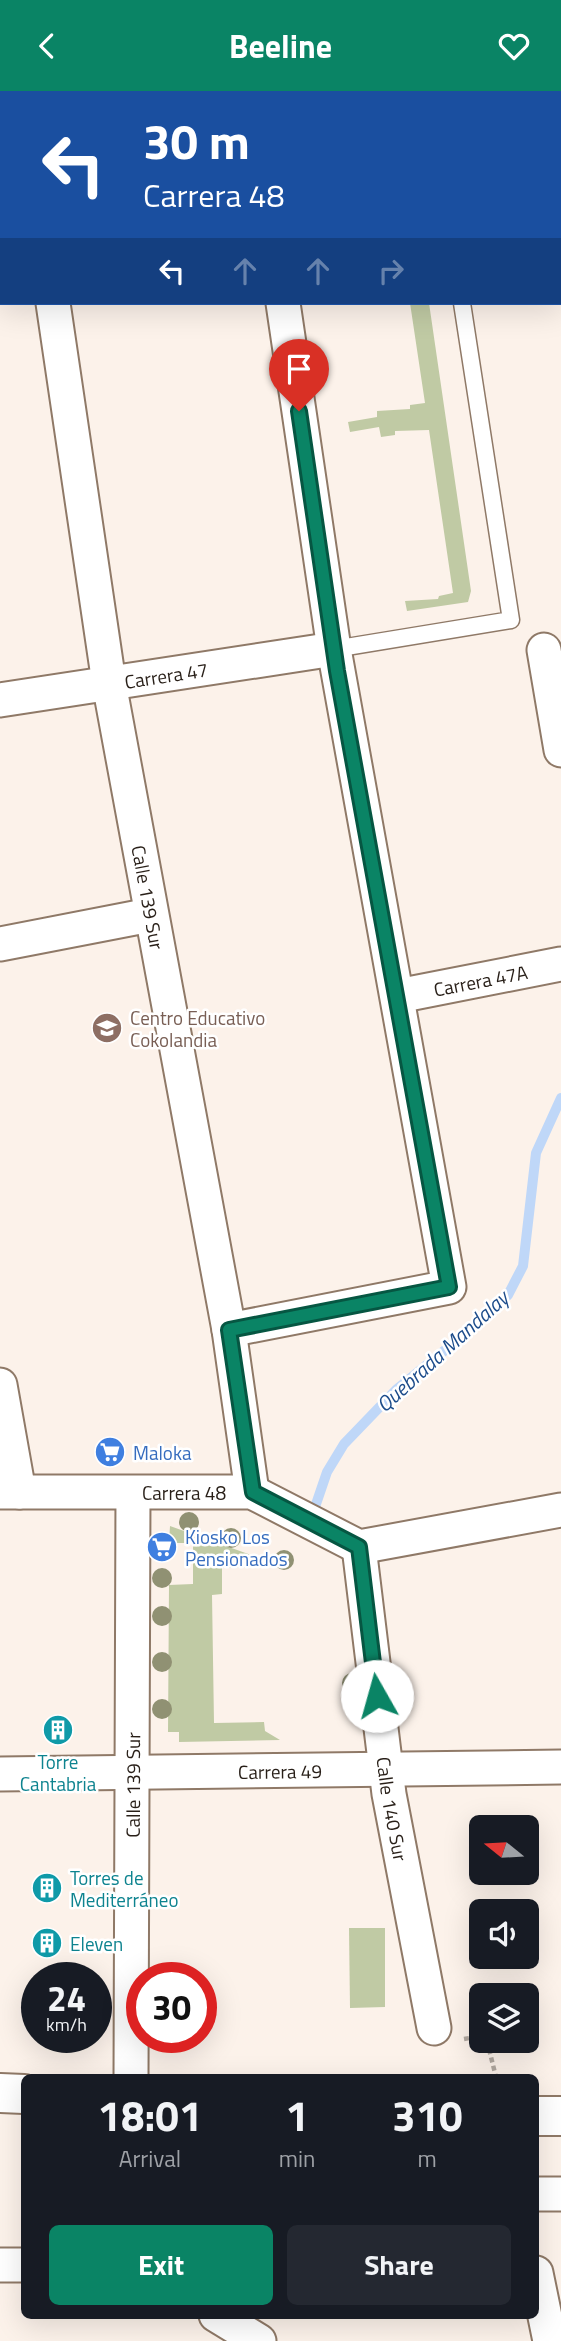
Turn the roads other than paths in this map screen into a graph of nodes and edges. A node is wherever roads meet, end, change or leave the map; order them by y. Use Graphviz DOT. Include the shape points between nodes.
graph roads {
  1 [pos="52,305"];
  2 [pos="283,305"];
  3 [pos="462,305"];
  4 [pos="334,649"];
  5 [pos="544,650"];
  6 [pos="109,683"];
  7 [pos="0,700"];
  8 [pos="561,750"];
  9 [pos="150,915"];
  10 [pos="0,944"];
  11 [pos="561,964"];
  12 [pos="398,996"];
  13 [pos="229,1330"];
  14 [pos="0,1385"];
  15 [pos="9,1492"];
  16 [pos="253,1492"];
  17 [pos="133,1494"];
  18 [pos="561,1510"];
  19 [pos="359,1547"];
  20 [pos="561,1767"];
  21 [pos="386,1768"];
  22 [pos="132,1772"];
  23 [pos="0,1775"];
  24 [pos="446,2034"];
  25 [pos="131,2074"];
  26 [pos="0,2093"];
  27 [pos="21,2094"];
  28 [pos="539,2116"];
  29 [pos="561,2116"];
  30 [pos="539,2193"];
  31 [pos="561,2194"];
  32 [pos="0,2265"];
  33 [pos="21,2265"];
  34 [pos="539,2288"];
  35 [pos="223,2319"];
  36 [pos="259,2341"];
  37 [pos="550,2341"];
  1 -- 6 [label="street, Calle 139 Sur"];
  2 -- 4 [label="street"];
  3 -- 4 [label="lane" via="510,620"];
  4 -- 6 [label="street, Carrera 47"];
  4 -- 12 [label="street"];
  5 -- 8 [label="street"];
  6 -- 7 [label="street, Carrera 47"];
  6 -- 9 [label="street, Calle 139 Sur"];
  9 -- 10 [label="street"];
  9 -- 13 [label="street, Calle 139 Sur"];
  11 -- 12 [label="street, Carrera 47A"];
  12 -- 13 [label="street" via="449,1287"];
  13 -- 16 [label="street, Calle 139 Sur"];
  14 -- 15 [label="street"];
  15 -- 17 [label="street, Carrera 48"];
  16 -- 17 [label="street, Carrera 48"];
  16 -- 19 [label="street, Carrera 48"];
  17 -- 22 [label="street, Calle 139 Sur"];
  18 -- 19 [label="street"];
  19 -- 21 [label="street, Calle 140 Sur"];
  20 -- 21 [label="street, Carrera 49"];
  21 -- 22 [label="street, Carrera 49"];
  21 -- 24 [label="street, Calle 140 Sur"];
  22 -- 23 [label="street, Carrera 49"];
  22 -- 25 [label="street, Calle 139 Sur"];
  26 -- 27 [label="main road"];
  28 -- 29 [label="main road"];
  30 -- 31 [label="street"];
  32 -- 33 [label="street"];
  34 -- 37 [label="street"];
  35 -- 36 [label="street"];
}
